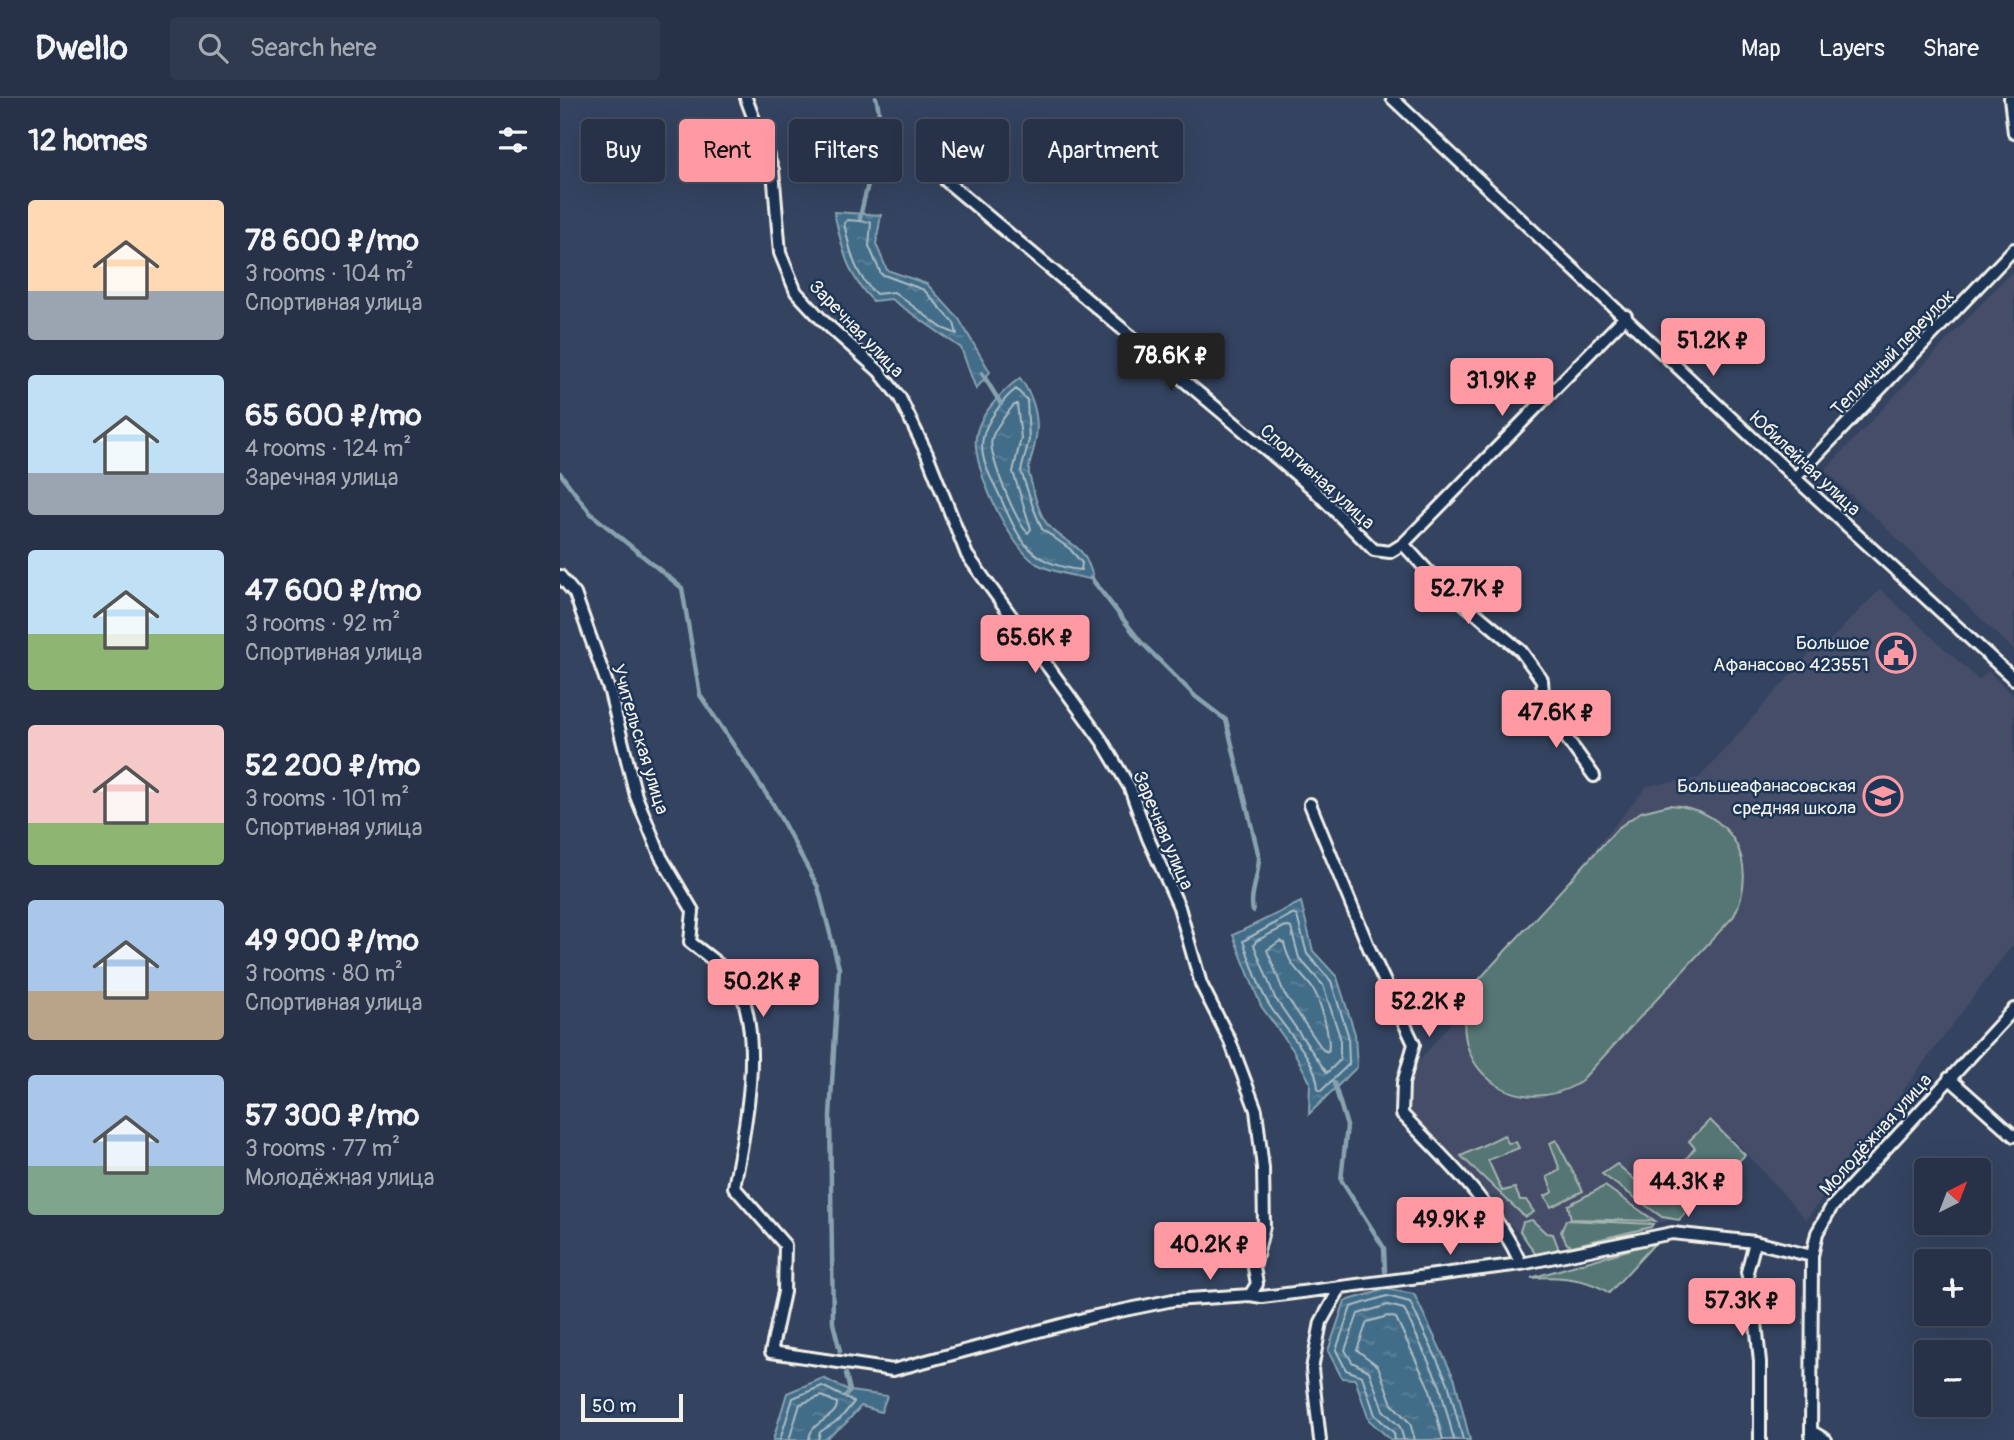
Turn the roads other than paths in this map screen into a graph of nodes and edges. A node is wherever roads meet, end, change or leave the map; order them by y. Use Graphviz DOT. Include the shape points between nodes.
graph roads {
  1 [pos="746,98"];
  2 [pos="1392,98"];
  3 [pos="2010,98"];
  4 [pos="2014,133"];
  5 [pos="947,182"];
  6 [pos="2014,249"];
  7 [pos="1626,316"];
  8 [pos="1795,478"];
  9 [pos="1403,544"];
  10 [pos="560,576"];
  11 [pos="2014,679"];
  12 [pos="1594,776"];
  13 [pos="1310,804"];
  14 [pos="2014,1009"];
  15 [pos="1949,1078"];
  16 [pos="2014,1136"];
  17 [pos="1755,1242"];
  18 [pos="1812,1256"];
  19 [pos="1521,1264"];
  20 [pos="1340,1288"];
  21 [pos="1250,1295"];
  22 [pos="1811,1435"];
  23 [pos="1320,1440"];
  24 [pos="1760,1440"];
  25 [pos="1826,1440"];
  1 -- 21 [label="street, Заречная улица" via="773,170 780,253 796,292 879,371 900,398 967,555 1102,741 1130,788 1179,907 1201,984 1230,1041 1256,1110 1264,1226 1254,1268 1257,1284"];
  2 -- 7 [label="street, Юбилейная улица"];
  3 -- 4 [label="street"];
  5 -- 9 [label="street, Спортивная улица" via="1312,488 1374,550 1390,552"];
  6 -- 8 [label="street, Тепличный переулок"];
  7 -- 8 [label="street, Юбилейная улица"];
  7 -- 9 [label="street"];
  8 -- 11 [label="street, Юбилейная улица"];
  9 -- 12 [label="street" via="1436,580 1521,651 1542,680 1544,707"];
  10 -- 21 [label="street, Учительская улица" via="575,594 610,691 636,796 661,857 693,911 690,942 738,983 750,1033 746,1121 734,1187 785,1245 785,1292 771,1352 893,1370 1091,1317 1173,1300"];
  13 -- 19 [label="street" via="1414,1044 1403,1083 1402,1115 1464,1177"];
  14 -- 15 [label="street, Молодёжная улица"];
  15 -- 16 [label="street"];
  15 -- 18 [label="street, Молодёжная улица" via="1831,1208 1817,1233"];
  17 -- 18 [label="street"];
  17 -- 19 [label="street" via="1671,1233"];
  17 -- 24 [label="street" via="1747,1272 1760,1362"];
  18 -- 22 [label="street, Молодёжная улица"];
  19 -- 20 [label="street"];
  20 -- 21 [label="street"];
  20 -- 23 [label="street" via="1321,1322 1312,1369"];
  22 -- 25 [label="street, Молодёжная улица"];
}
